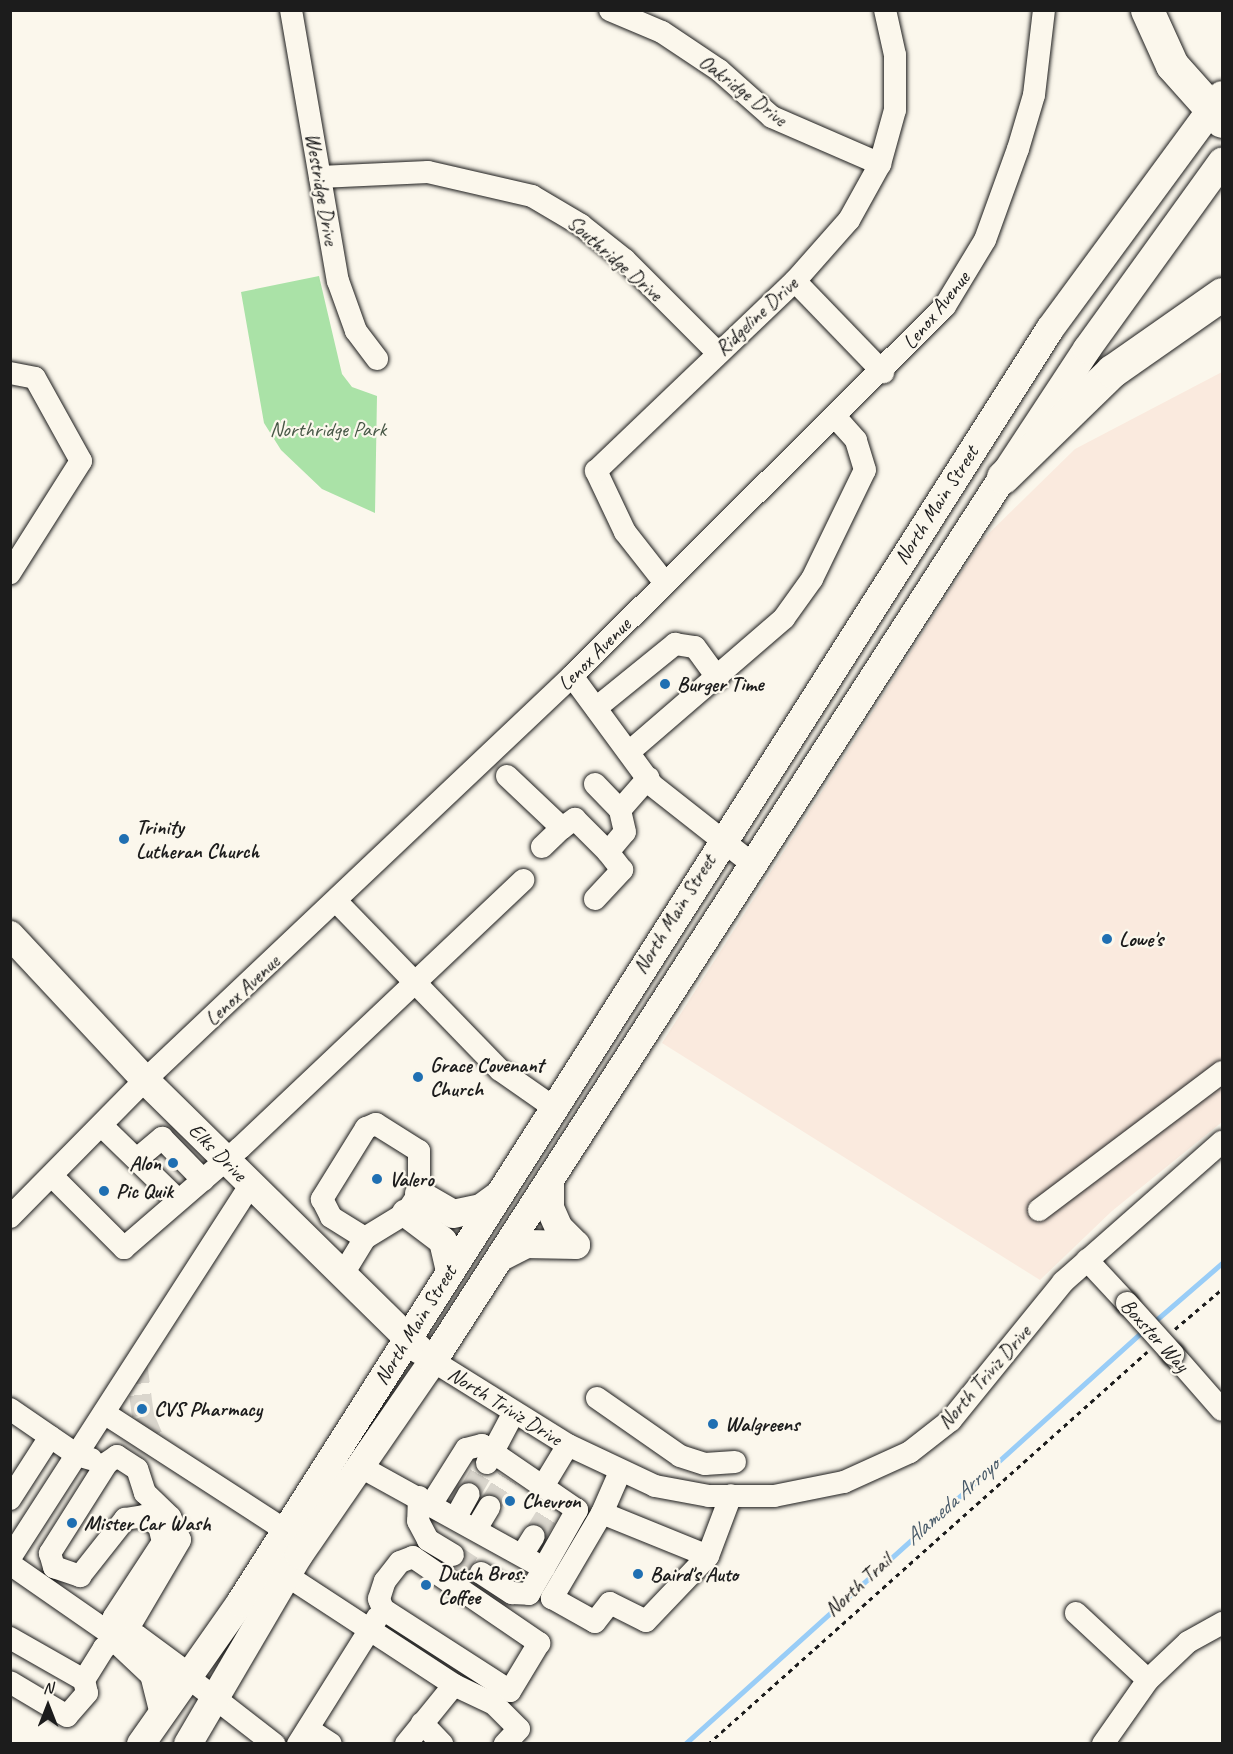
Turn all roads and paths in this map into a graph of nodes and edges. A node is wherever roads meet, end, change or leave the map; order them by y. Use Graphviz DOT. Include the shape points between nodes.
graph roads {
  1 [pos="291,10"];
  2 [pos="610,10"];
  3 [pos="885,10"];
  4 [pos="1044,10"];
  5 [pos="1147,10"];
  6 [pos="1218,109"];
  7 [pos="1222,162"];
  8 [pos="880,164"];
  9 [pos="320,177"];
  10 [pos="795,281"];
  11 [pos="1222,294"];
  12 [pos="717,352"];
  13 [pos="377,359"];
  14 [pos="883,372"];
  15 [pos="10,373"];
  16 [pos="836,418"];
  17 [pos="1003,477"];
  18 [pos="10,573"];
  19 [pos="665,583"];
  20 [pos="572,676"];
  21 [pos="718,679"];
  22 [pos="596,708"];
  23 [pos="629,752"];
  24 [pos="507,776"];
  25 [pos="648,778"];
  26 [pos="595,784"];
  27 [pos="620,810"];
  28 [pos="561,828"];
  29 [pos="721,838"];
  30 [pos="542,847"];
  31 [pos="608,852"];
  32 [pos="755,866"];
  33 [pos="523,880"];
  34 [pos="595,898"];
  35 [pos="336,901"];
  36 [pos="10,935"];
  37 [pos="417,984"];
  38 [pos="1222,1072"];
  39 [pos="145,1080"];
  40 [pos="553,1107"];
  41 [pos="102,1126"];
  42 [pos="1222,1142"];
  43 [pos="137,1159"];
  44 [pos="227,1160"];
  45 [pos="52,1176"];
  46 [pos="203,1180"];
  47 [pos="550,1180"];
  48 [pos="251,1184"];
  49 [pos="497,1195"];
  50 [pos="178,1200"];
  51 [pos="413,1203"];
  52 [pos="1039,1210"];
  53 [pos="10,1217"];
  54 [pos="365,1238"];
  55 [pos="501,1257"];
  56 [pos="1087,1260"];
  57 [pos="450,1271"];
  58 [pos="343,1275"];
  59 [pos="1222,1289"];
  60 [pos="408,1339"];
  61 [pos="1166,1345"];
  62 [pos="433,1361"];
  63 [pos="597,1398"];
  64 [pos="10,1409"];
  65 [pos="1222,1410"];
  66 [pos="104,1413"];
  67 [pos="513,1414"];
  68 [pos="50,1437"];
  69 [pos="568,1445"];
  70 [pos="76,1455"];
  71 [pos="490,1458"];
  72 [pos="107,1463"];
  73 [pos="727,1463"];
  74 [pos="361,1467"];
  75 [pos="620,1472"];
  76 [pos="469,1494"];
  77 [pos="552,1495"];
  78 [pos="731,1495"];
  79 [pos="10,1498"];
  80 [pos="425,1500"];
  81 [pos="489,1507"];
  82 [pos="602,1513"];
  83 [pos="456,1517"];
  84 [pos="476,1529"];
  85 [pos="279,1535"];
  86 [pos="453,1555"];
  87 [pos="708,1556"];
  88 [pos="10,1558"];
  89 [pos="10,1564"];
  90 [pos="544,1568"];
  91 [pos="481,1573"];
  92 [pos="286,1575"];
  93 [pos="383,1609"];
  94 [pos="1076,1613"];
  95 [pos="1222,1623"];
  96 [pos="369,1629"];
  97 [pos="10,1630"];
  98 [pos="115,1637"];
  99 [pos="10,1638"];
  100 [pos="10,1671"];
  101 [pos="86,1677"];
  102 [pos="189,1678"];
  103 [pos="1149,1680"];
  104 [pos="10,1682"];
  105 [pos="454,1685"];
  106 [pos="215,1703"];
  107 [pos="163,1710"];
  108 [pos="74,1713"];
  109 [pos="422,1723"];
  110 [pos="303,1736"];
  111 [pos="141,1743"];
  112 [pos="188,1743"];
  113 [pos="274,1743"];
  114 [pos="331,1743"];
  115 [pos="406,1743"];
  116 [pos="442,1743"];
  117 [pos="505,1743"];
  118 [pos="708,1743"];
  119 [pos="1103,1743"];
  1 -- 9 [label="street, Westridge Drive"];
  2 -- 8 [label="street, Oakridge Drive" via="662,32 719,70 772,117"];
  3 -- 8 [label="street, Ridgeline Drive" via="895,55 896,91"];
  4 -- 14 [label="street, Lenox Avenue" via="1034,95 988,232 945,306"];
  5 -- 6 [label="highway" via="1172,64"];
  6 -- 29 [label="main road, North Main Street" via="1050,328"];
  7 -- 17 [label="main road, North Main Street" via="1087,350"];
  8 -- 10 [label="street, Ridgeline Drive" via="849,220"];
  9 -- 12 [label="street, Southridge Drive" via="428,172 532,196 581,225 625,260"];
  9 -- 13 [label="street, Westridge Drive" via="338,281 356,331"];
  10 -- 12 [label="street, Ridgeline Drive"];
  10 -- 14 [label="street"];
  11 -- 17 [label="highway" via="1112,371"];
  12 -- 19 [label="street, Ridgeline Drive" via="596,471 625,532"];
  14 -- 16 [label="street, Lenox Avenue"];
  15 -- 18 [label="street" via="35,378 81,461"];
  16 -- 19 [label="street, Lenox Avenue"];
  16 -- 21 [label="street" via="856,440 865,470 860,489 812,579 784,618"];
  17 -- 32 [label="main road, North Main Street"];
  19 -- 20 [label="street, Lenox Avenue"];
  20 -- 22 [label="street"];
  20 -- 35 [label="street, Lenox Avenue"];
  21 -- 22 [label="street" via="695,647 675,644"];
  21 -- 23 [label="street"];
  22 -- 23 [label="street"];
  23 -- 25 [label="street"];
  24 -- 28 [label="street"];
  25 -- 27 [label="street"];
  25 -- 29 [label="street"];
  26 -- 27 [label="street"];
  27 -- 31 [label="street" via="625,832"];
  28 -- 30 [label="street"];
  28 -- 31 [label="street" via="575,819"];
  29 -- 32 [label="street"];
  29 -- 40 [label="main road, North Main Street"];
  31 -- 34 [label="street" via="622,870"];
  32 -- 47 [label="main road, North Main Street"];
  33 -- 37 [label="street"];
  35 -- 37 [label="street"];
  35 -- 39 [label="street, Lenox Avenue"];
  36 -- 39 [label="main road, Elks Drive"];
  37 -- 40 [label="street" via="500,1070"];
  37 -- 44 [label="street"];
  38 -- 52 [label="street"];
  39 -- 41 [label="street, Lenox Avenue"];
  39 -- 44 [label="main road, Elks Drive"];
  40 -- 49 [label="main road, North Main Street"];
  41 -- 43 [label="street"];
  41 -- 45 [label="street, Lenox Avenue"];
  42 -- 56 [label="street, North Triviz Drive"];
  43 -- 46 [label="street" via="162,1138"];
  43 -- 50 [label="street"];
  44 -- 46 [label="street"];
  44 -- 48 [label="main road, Elks Drive"];
  45 -- 50 [label="street" via="124,1248"];
  45 -- 53 [label="street, Lenox Avenue"];
  46 -- 50 [label="street"];
  47 -- 55 [label="main road, North Main Street"];
  47 -- 55 [label="main road" via="550,1208 559,1228 576,1245 526,1244"];
  48 -- 58 [label="main road, Elks Drive"];
  48 -- 66 [label="street"];
  49 -- 51 [label="main road" via="481,1208 453,1214"];
  49 -- 57 [label="main road, North Main Street"];
  51 -- 54 [label="street"];
  51 -- 54 [label="street" via="419,1151 388,1128 366,1128 322,1199 331,1217"];
  51 -- 57 [label="main road" via="443,1241"];
  54 -- 58 [label="street"];
  55 -- 62 [label="main road, North Main Street"];
  56 -- 61 [label="street, Boxster Way, bridge"];
  56 -- 78 [label="street, North Triviz Drive" via="980,1388 910,1452 808,1491"];
  57 -- 60 [label="main road, North Main Street"];
  58 -- 60 [label="main road, Elks Drive"];
  59 -- 61 [label="path, North Trail"];
  60 -- 62 [label="main road, Elks Drive"];
  60 -- 85 [label="main road, North Main Street"];
  61 -- 65 [label="street, Boxster Way"];
  61 -- 118 [label="path, North Trail"];
  62 -- 67 [label="street, North Triviz Drive"];
  62 -- 74 [label="main road, North Main Street"];
  63 -- 73 [label="street" via="688,1459"];
  64 -- 68 [label="street"];
  66 -- 70 [label="street"];
  66 -- 85 [label="street"];
  67 -- 69 [label="street, North Triviz Drive"];
  67 -- 71 [label="street"];
  68 -- 70 [label="street"];
  68 -- 79 [label="street"];
  69 -- 75 [label="street, North Triviz Drive"];
  69 -- 77 [label="street"];
  70 -- 72 [label="street"];
  70 -- 88 [label="street"];
  71 -- 77 [label="street"];
  71 -- 80 [label="street" via="483,1445 466,1449"];
  72 -- 98 [label="street" via="124,1458 137,1469 145,1493 170,1517 180,1540 129,1627"];
  72 -- 98 [label="street" via="50,1553 54,1567 80,1576 125,1519 144,1516 159,1526 163,1542 114,1617"];
  74 -- 80 [label="street"];
  74 -- 92 [label="main road, North Main Street"];
  75 -- 78 [label="street, North Triviz Drive" via="670,1490"];
  75 -- 82 [label="street"];
  76 -- 83 [label="street"];
  77 -- 90 [label="street" via="577,1510"];
  78 -- 87 [label="street"];
  80 -- 83 [label="street"];
  80 -- 86 [label="street" via="418,1521 428,1540"];
  81 -- 84 [label="street"];
  82 -- 87 [label="street"];
  82 -- 87 [label="street" via="552,1598 595,1622 610,1603 646,1621"];
  83 -- 84 [label="street"];
  84 -- 90 [label="street" via="528,1545"];
  85 -- 102 [label="main road, North Main Street" via="240,1603"];
  89 -- 98 [label="street"];
  90 -- 91 [label="street" via="530,1594 512,1593"];
  92 -- 96 [label="street"];
  92 -- 106 [label="main road, North Main Street"];
  93 -- 93 [label="street" via="379,1599 385,1581 400,1562 413,1557 539,1643 510,1691"];
  93 -- 96 [label="street"];
  94 -- 103 [label="street"];
  95 -- 103 [label="street" via="1188,1642"];
  96 -- 105 [label="street"];
  96 -- 110 [label="street"];
  97 -- 101 [label="street"];
  98 -- 101 [label="street"];
  98 -- 102 [label="main road" via="135,1638"];
  98 -- 107 [label="main road" via="154,1674"];
  99 -- 101 [label="street"];
  100 -- 108 [label="street"];
  101 -- 108 [label="street" via="87,1693"];
  102 -- 106 [label="street"];
  102 -- 107 [label="main road, North Main Street"];
  103 -- 119 [label="street"];
  104 -- 108 [label="street" via="59,1714"];
  105 -- 109 [label="street"];
  105 -- 117 [label="street" via="494,1704 519,1730"];
  106 -- 112 [label="main road, North Main Street"];
  106 -- 113 [label="street"];
  107 -- 111 [label="main road, North Main Street"];
  109 -- 115 [label="street"];
  109 -- 116 [label="street"];
  110 -- 114 [label="street"];
}
